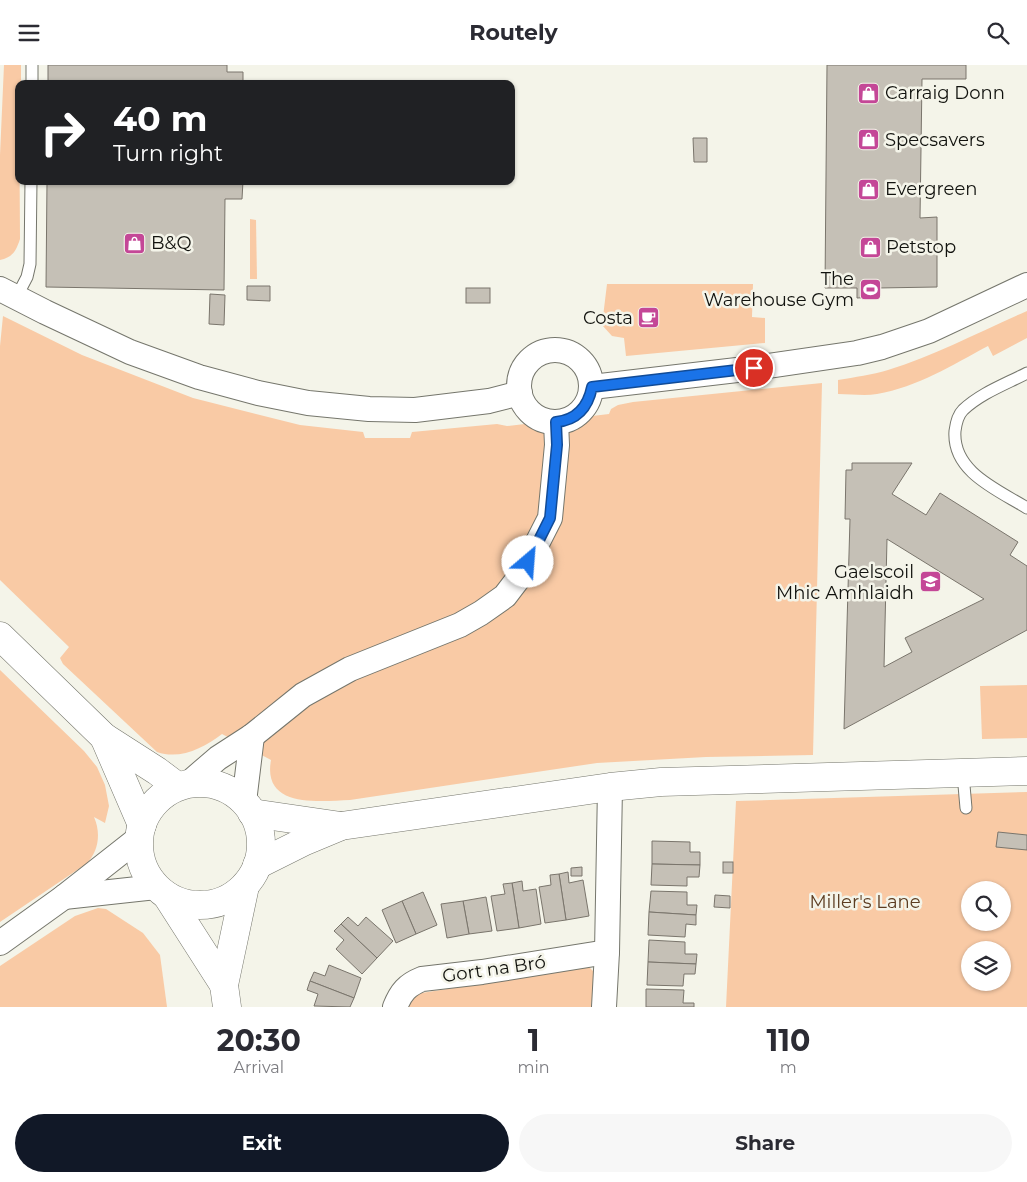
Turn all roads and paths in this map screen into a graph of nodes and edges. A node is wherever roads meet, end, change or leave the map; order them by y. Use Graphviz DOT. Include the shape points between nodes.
graph roads {
  1 [pos="32,65"];
  2 [pos="32,80"];
  3 [pos="31,185"];
  4 [pos="1027,285"];
  5 [pos="8,293"];
  6 [pos="1027,373"];
  7 [pos="592,387"];
  8 [pos="520,393"];
  9 [pos="556,422"];
  10 [pos="1027,508"];
  11 [pos="0,636"];
  12 [pos="252,736"];
  13 [pos="104,737"];
  14 [pos="1027,771"];
  15 [pos="963,774"];
  16 [pos="183,784"];
  17 [pos="610,787"];
  18 [pos="248,807"];
  19 [pos="966,808"];
  20 [pos="341,826"];
  21 [pos="140,831"];
  22 [pos="251,875"];
  23 [pos="161,892"];
  24 [pos="64,897"];
  25 [pos="0,943"];
  26 [pos="607,952"];
  27 [pos="225,996"];
  28 [pos="395,1007"];
  29 [pos="604,1007"];
  1 -- 2 [label="lane"];
  3 -- 5 [label="lane" via="30,264 27,277"];
  4 -- 7 [label="street" via="929,331 857,353"];
  5 -- 8 [label="street" via="138,356 199,377 308,403 415,410 489,401"];
  6 -- 10 [label="lane" via="985,394 962,411 956,423 955,436 956,449 970,470"];
  7 -- 8 [label="street" via="581,361 562,350 550,350 529,360 519,381"];
  7 -- 9 [label="street" via="581,412 573,418"];
  8 -- 9 [label="street" via="523,403 537,417"];
  9 -- 12 [label="street" via="550,518 521,575 505,596 460,625 350,669 303,695"];
  11 -- 13 [label="street"];
  12 -- 16 [label="street"];
  12 -- 18 [label="street"];
  13 -- 16 [label="street"];
  13 -- 21 [label="street"];
  14 -- 15 [label="street"];
  15 -- 17 [label="street" via="727,779"];
  15 -- 19 [label="lane"];
  16 -- 18 [label="street" via="214,785 230,791"];
  16 -- 21 [label="street" via="161,797 148,812"];
  17 -- 20 [label="street"];
  17 -- 26 [label="street"];
  18 -- 20 [label="street"];
  18 -- 22 [label="street" via="258,826 261,845"];
  20 -- 22 [label="street" via="305,841"];
  21 -- 23 [label="street" via="139,856 145,873"];
  21 -- 24 [label="street"];
  22 -- 23 [label="street" via="232,897 220,903 186,905"];
  22 -- 27 [label="street"];
  23 -- 24 [label="street"];
  23 -- 27 [label="street"];
  24 -- 25 [label="street"];
  26 -- 28 [label="street, Gort na Bró" via="422,979 402,991"];
  26 -- 29 [label="street"];
}
